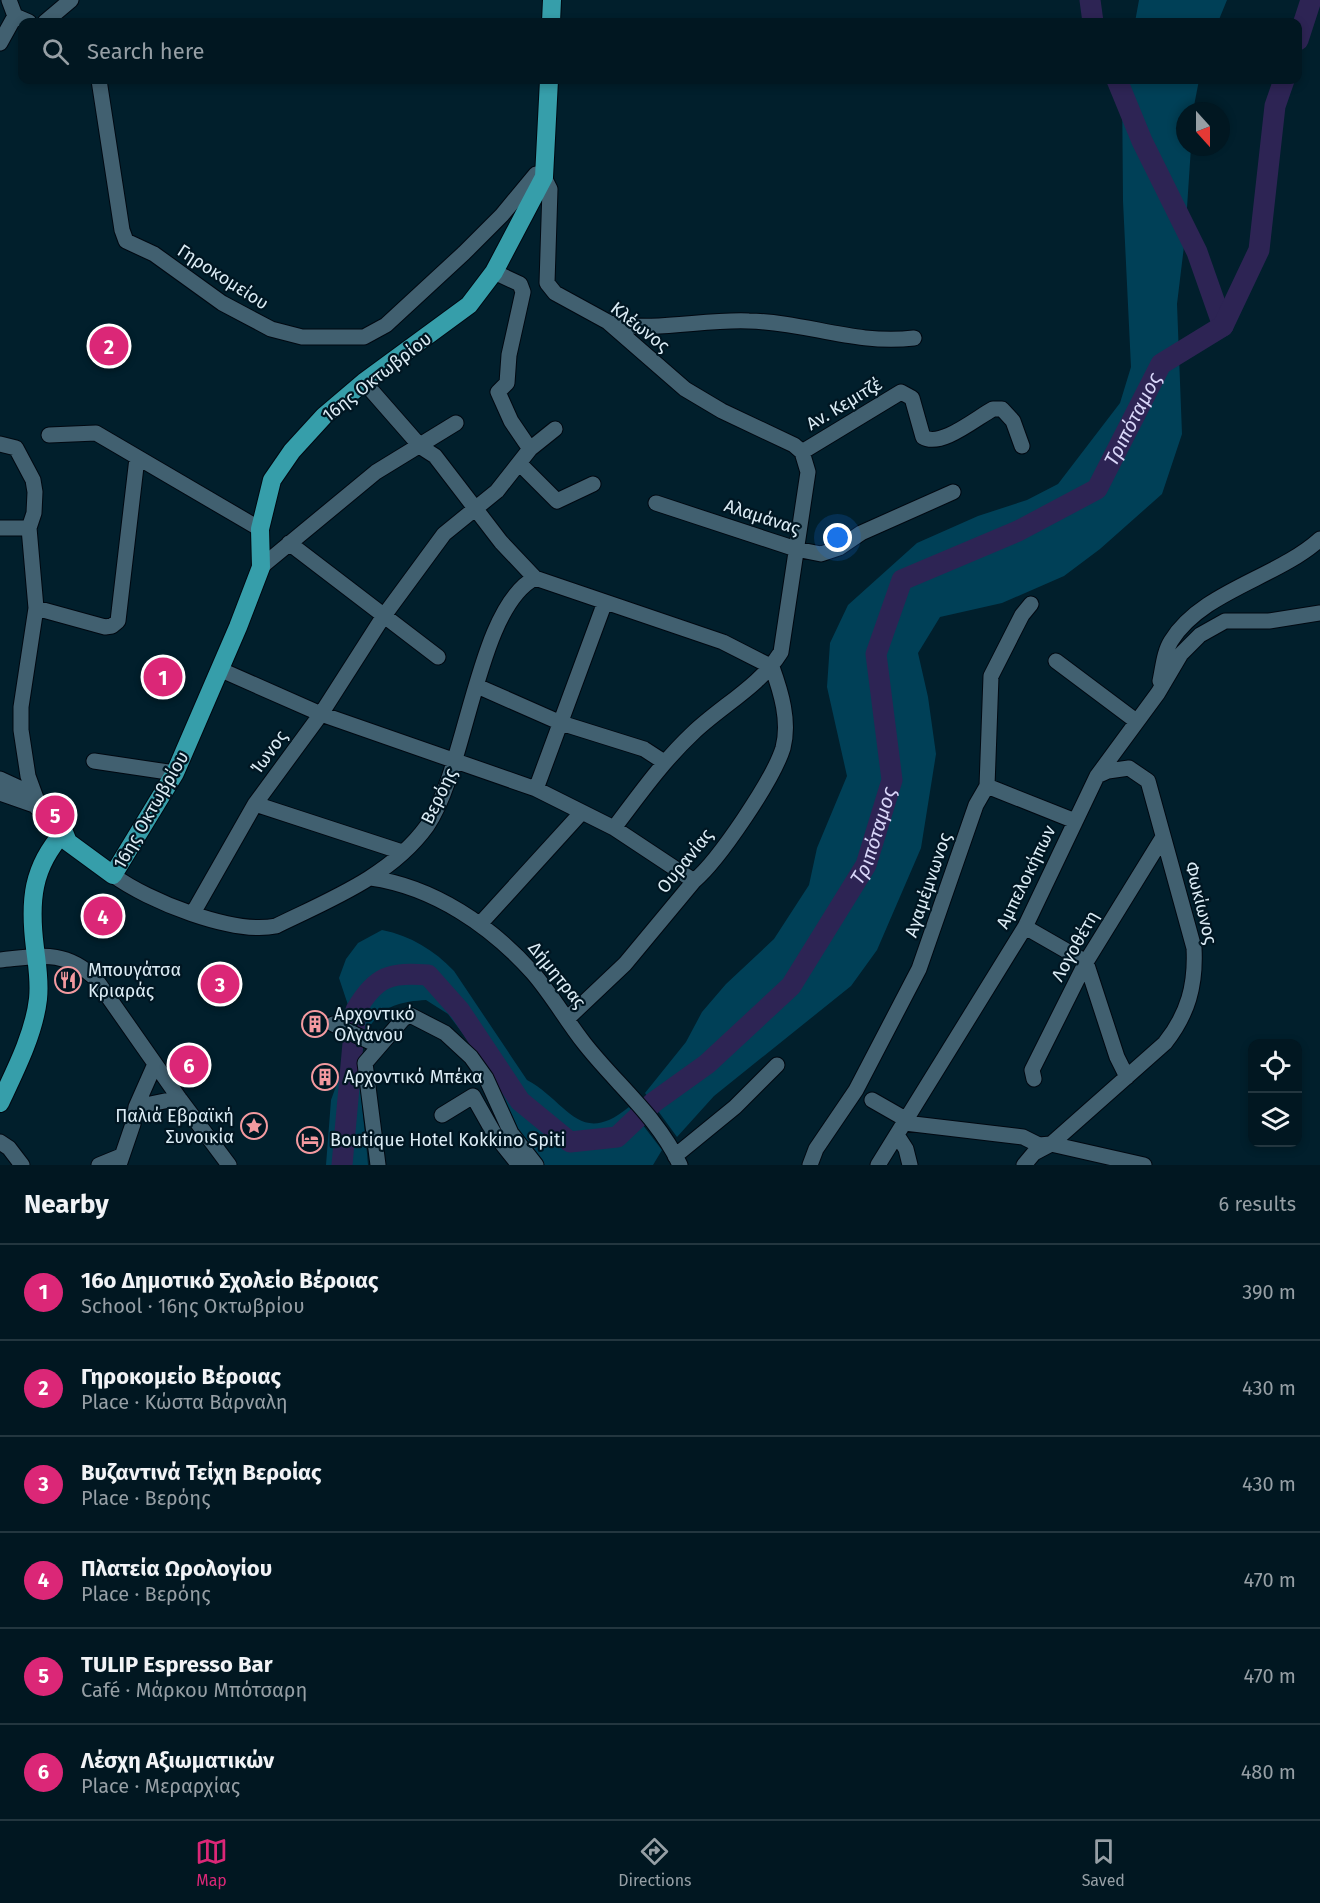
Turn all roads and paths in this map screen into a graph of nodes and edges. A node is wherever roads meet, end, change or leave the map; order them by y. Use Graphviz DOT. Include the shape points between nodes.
graph roads {
  1 [pos="9,0"];
  2 [pos="71,0"];
  3 [pos="552,0"];
  4 [pos="15,16"];
  5 [pos="20,18"];
  6 [pos="50,18"];
  7 [pos="552,18"];
  8 [pos="0,43"];
  9 [pos="99,84"];
  10 [pos="549,84"];
  11 [pos="544,177"];
  12 [pos="494,272"];
  13 [pos="608,322"];
  14 [pos="914,338"];
  15 [pos="364,382"];
  16 [pos="456,423"];
  17 [pos="555,429"];
  18 [pos="50,435"];
  19 [pos="0,444"];
  20 [pos="1022,446"];
  21 [pos="421,447"];
  22 [pos="530,449"];
  23 [pos="802,452"];
  24 [pos="137,458"];
  25 [pos="519,463"];
  26 [pos="593,484"];
  27 [pos="953,492"];
  28 [pos="656,503"];
  29 [pos="476,507"];
  30 [pos="0,512"];
  31 [pos="1,528"];
  32 [pos="29,528"];
  33 [pos="260,530"];
  34 [pos="1320,539"];
  35 [pos="289,543"];
  36 [pos="796,549"];
  37 [pos="261,567"];
  38 [pos="536,578"];
  39 [pos="605,602"];
  40 [pos="1031,604"];
  41 [pos="36,608"];
  42 [pos="1320,613"];
  43 [pos="383,617"];
  44 [pos="438,657"];
  45 [pos="1056,661"];
  46 [pos="772,668"];
  47 [pos="219,669"];
  48 [pos="477,686"];
  49 [pos="1158,693"];
  50 [pos="321,714"];
  51 [pos="1136,721"];
  52 [pos="561,723"];
  53 [pos="94,760"];
  54 [pos="455,762"];
  55 [pos="664,762"];
  56 [pos="175,773"];
  57 [pos="1097,776"];
  58 [pos="0,779"];
  59 [pos="987,786"];
  60 [pos="536,789"];
  61 [pos="0,794"];
  62 [pos="255,804"];
  63 [pos="37,807"];
  64 [pos="582,812"];
  65 [pos="1075,821"];
  66 [pos="614,828"];
  67 [pos="64,832"];
  68 [pos="1163,837"];
  69 [pos="402,852"];
  70 [pos="116,871"];
  71 [pos="371,878"];
  72 [pos="694,881"];
  73 [pos="186,910"];
  74 [pos="480,924"];
  75 [pos="1025,927"];
  76 [pos="36,957"];
  77 [pos="0,960"];
  78 [pos="1086,962"];
  79 [pos="568,1018"];
  80 [pos="333,1024"];
  81 [pos="379,1046"];
  82 [pos="155,1064"];
  83 [pos="777,1065"];
  84 [pos="1127,1077"];
  85 [pos="1034,1079"];
  86 [pos="2,1095"];
  87 [pos="179,1098"];
  88 [pos="872,1100"];
  89 [pos="136,1107"];
  90 [pos="442,1115"];
  91 [pos="903,1126"];
  92 [pos="0,1142"];
  93 [pos="1052,1144"];
  94 [pos="676,1159"];
  95 [pos="120,1160"];
  96 [pos="22,1165"];
  97 [pos="99,1165"];
  98 [pos="229,1165"];
  99 [pos="378,1165"];
  100 [pos="519,1165"];
  101 [pos="536,1165"];
  102 [pos="810,1165"];
  103 [pos="878,1165"];
  104 [pos="910,1165"];
  105 [pos="1024,1165"];
  106 [pos="1144,1165"];
  1 -- 4 [label="street"];
  2 -- 6 [label="street"];
  3 -- 7 [label="main road"];
  4 -- 5 [label="street"];
  4 -- 8 [label="street"];
  9 -- 11 [label="street, Γηροκομείου" via="126,241 154,254 222,303 259,324 302,337 351,338 376,332 464,253 536,174"];
  10 -- 11 [label="main road, 16ης Οκτωβρίου"];
  11 -- 12 [label="main road, 16ης Οκτωβρίου"];
  11 -- 13 [label="street, Κλέωνος" via="550,189 547,283 555,293"];
  12 -- 15 [label="main road, 16ης Οκτωβρίου" via="469,305"];
  12 -- 22 [label="street" via="520,284 523,292 507,382 498,392"];
  13 -- 14 [label="street" via="655,328 750,321 816,329 851,338"];
  13 -- 23 [label="street, Κλέωνος" via="685,389"];
  15 -- 21 [label="street"];
  15 -- 33 [label="main road, 16ης Οκτωβρίου" via="324,416 292,451 272,480"];
  16 -- 21 [label="street"];
  17 -- 22 [label="street, Ίωνος"];
  18 -- 24 [label="street" via="96,433"];
  19 -- 32 [label="street" via="16,448 33,480 34,513"];
  20 -- 23 [label="street, Αν. Κεμιτζέ" via="1013,421 1002,409 993,409 946,437 930,441 924,438 912,398 901,392"];
  21 -- 29 [label="street" via="435,456"];
  21 -- 35 [label="street" via="376,472"];
  22 -- 25 [label="street, Ίωνος"];
  23 -- 36 [label="street" via="808,472"];
  24 -- 33 [label="street"];
  24 -- 41 [label="street" via="118,621 105,627"];
  25 -- 26 [label="street" via="557,501"];
  25 -- 29 [label="street, Ίωνος" via="497,491"];
  27 -- 36 [label="street, Αλαμάνας" via="861,533 831,552"];
  28 -- 36 [label="street, Αλαμάνας"];
  29 -- 38 [label="street" via="501,542"];
  29 -- 43 [label="street, Ίωνος" via="444,534"];
  30 -- 31 [label="street"];
  31 -- 32 [label="street"];
  32 -- 41 [label="street"];
  33 -- 37 [label="main road, 16ης Οκτωβρίου"];
  34 -- 49 [label="street" via="1297,557 1205,606 1180,629 1165,655"];
  35 -- 37 [label="street"];
  35 -- 43 [label="street"];
  36 -- 46 [label="street" via="781,652"];
  37 -- 47 [label="main road, 16ης Οκτωβρίου"];
  38 -- 39 [label="street"];
  38 -- 48 [label="street, Βερόης" via="518,591 498,623"];
  39 -- 46 [label="street" via="723,642"];
  39 -- 52 [label="street"];
  40 -- 59 [label="street, Αγαμέμνωνος" via="991,676"];
  41 -- 63 [label="street" via="21,730"];
  42 -- 49 [label="street, Αμπελοκήπων" via="1269,621 1225,621 1200,635 1181,654"];
  43 -- 44 [label="street"];
  43 -- 50 [label="street, Ίωνος"];
  45 -- 51 [label="street"];
  46 -- 55 [label="street" via="719,709"];
  46 -- 72 [label="street, Ουρανίας" via="782,694 783,748 707,871"];
  47 -- 50 [label="street"];
  47 -- 56 [label="main road, 16ης Οκτωβρίου"];
  48 -- 52 [label="street"];
  48 -- 54 [label="street, Βερόης"];
  49 -- 51 [label="street, Αμπελοκήπων"];
  50 -- 54 [label="street"];
  50 -- 62 [label="street, Ίωνος"];
  51 -- 57 [label="street, Αμπελοκήπων"];
  52 -- 55 [label="street" via="644,749"];
  52 -- 60 [label="street"];
  53 -- 56 [label="street"];
  54 -- 60 [label="street"];
  54 -- 69 [label="street, Βερόης" via="427,826"];
  55 -- 66 [label="street"];
  56 -- 70 [label="main road, 16ης Οκτωβρίου"];
  57 -- 65 [label="street, Αμπελοκήπων"];
  57 -- 68 [label="street, Φωκίωνος" via="1129,768 1148,782"];
  58 -- 63 [label="street" via="26,791"];
  59 -- 65 [label="street"];
  59 -- 102 [label="street, Αγαμέμνωνος" via="976,805 919,969 856,1090 817,1147"];
  60 -- 64 [label="street"];
  61 -- 63 [label="street"];
  62 -- 69 [label="street"];
  62 -- 73 [label="street, Ίωνος"];
  63 -- 67 [label="street"];
  64 -- 66 [label="street"];
  64 -- 74 [label="street"];
  65 -- 75 [label="street, Αμπελοκήπων"];
  66 -- 72 [label="street"];
  67 -- 70 [label="main road, Βερόης" via="74,834"];
  67 -- 76 [label="main road" via="44,856 35,884 32,924"];
  68 -- 78 [label="street, Λογοθέτη"];
  68 -- 84 [label="street, Φωκίωνος" via="1194,948 1195,976 1179,1026"];
  69 -- 71 [label="street, Βερόης"];
  70 -- 73 [label="street, Βερόης"];
  71 -- 73 [label="street, Βερόης" via="276,926 260,929 227,925"];
  71 -- 74 [label="street, Δήμητρας" via="416,888"];
  72 -- 79 [label="street, Ουρανίας" via="625,964"];
  74 -- 79 [label="street, Δήμητρας" via="533,974"];
  75 -- 78 [label="street"];
  75 -- 91 [label="street, Αμπελοκήπων"];
  76 -- 77 [label="street"];
  76 -- 82 [label="street" via="66,958 79,963 95,978"];
  76 -- 86 [label="main road" via="38,1000 30,1030"];
  78 -- 84 [label="street"];
  78 -- 85 [label="street, Λογοθέτη" via="1032,1070"];
  79 -- 94 [label="street, Δήμητρας" via="584,1043 630,1092"];
  80 -- 81 [label="street"];
  81 -- 99 [label="street" via="365,1063"];
  81 -- 101 [label="street" via="410,1016 445,1033 486,1078 511,1133"];
  82 -- 87 [label="street"];
  82 -- 89 [label="street"];
  83 -- 94 [label="street"];
  84 -- 93 [label="street, Φωκίωνος"];
  87 -- 89 [label="street"];
  87 -- 98 [label="street"];
  88 -- 91 [label="street"];
  89 -- 95 [label="street"];
  90 -- 100 [label="street" via="473,1096 495,1135"];
  91 -- 93 [label="street" via="1023,1137 1039,1145"];
  91 -- 103 [label="street, Αμπελοκήπων"];
  91 -- 104 [label="street"];
  92 -- 96 [label="street"];
  93 -- 105 [label="street, Φωκίωνος"];
  93 -- 106 [label="street"];
  95 -- 97 [label="street"];
}
